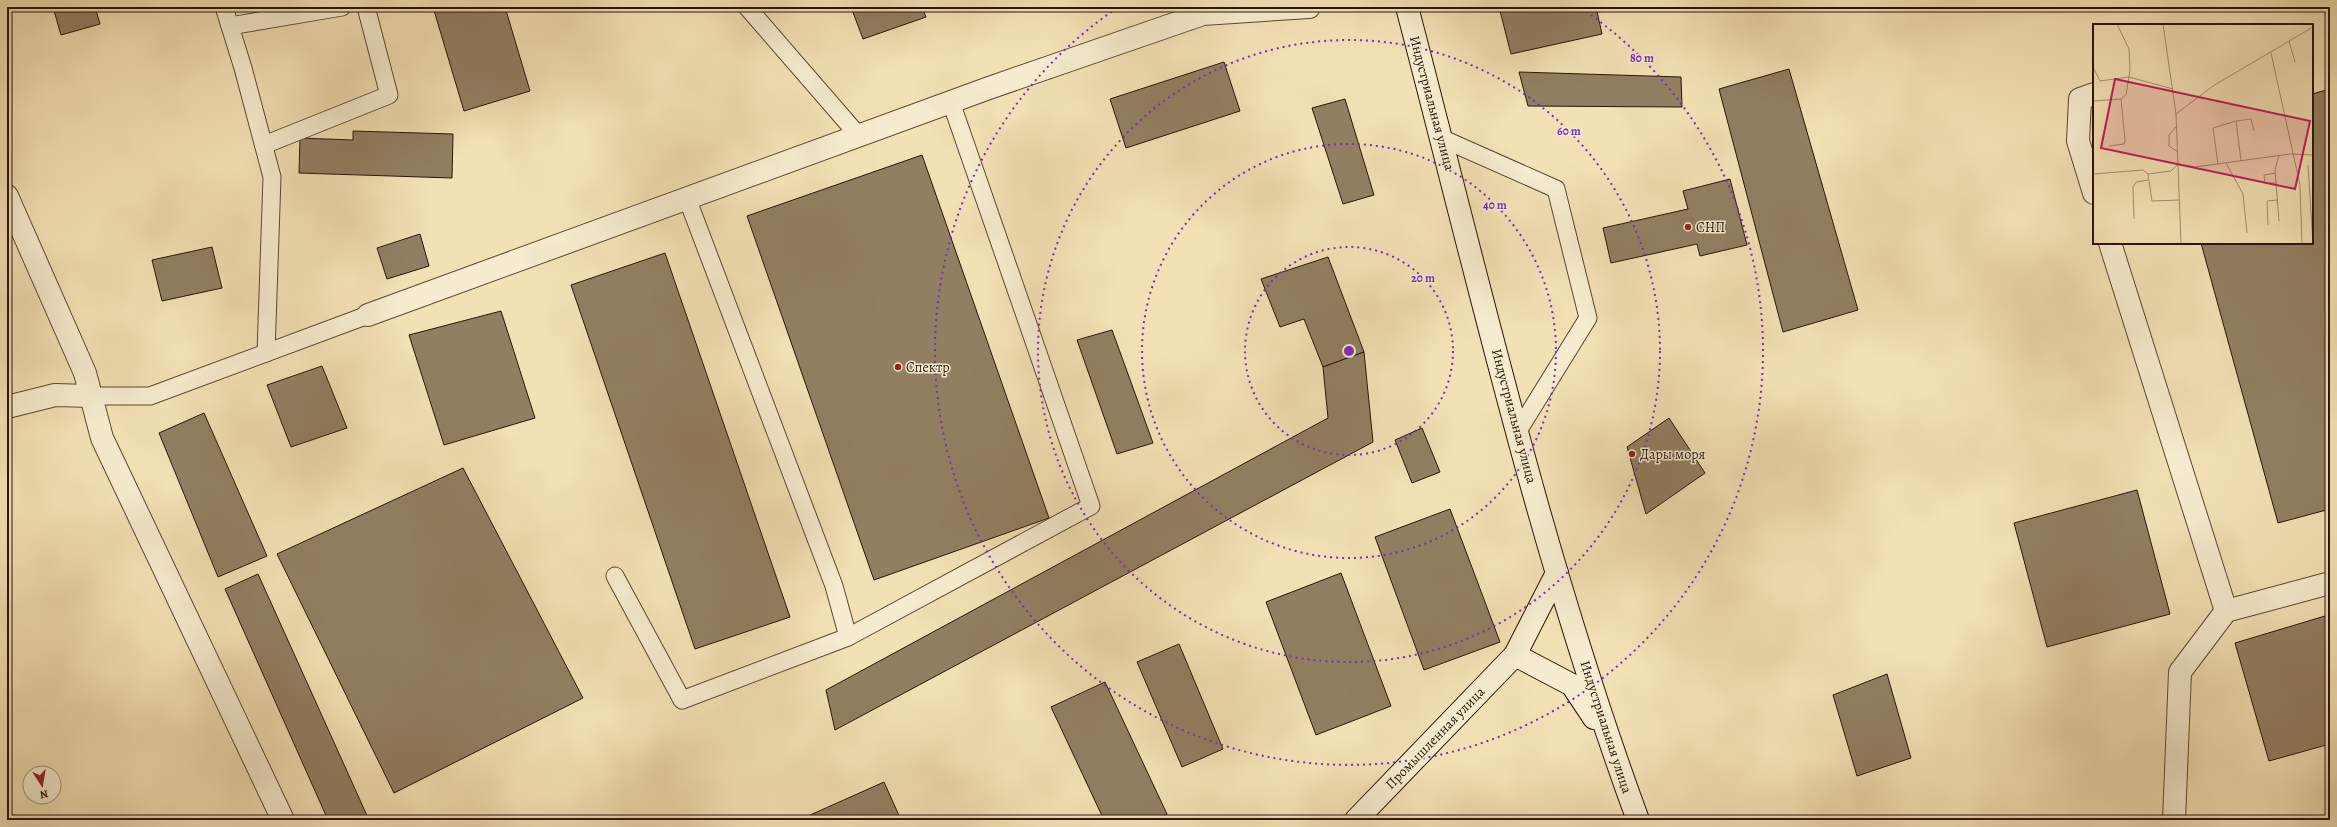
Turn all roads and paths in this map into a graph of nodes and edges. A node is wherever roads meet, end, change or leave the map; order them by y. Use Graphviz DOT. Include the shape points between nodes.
graph roads {
  1 [pos="224,7"];
  2 [pos="342,7"];
  3 [pos="366,7"];
  4 [pos="747,7"];
  5 [pos="1309,7"];
  6 [pos="1407,7"];
  7 [pos="230,26"];
  8 [pos="2093,94"];
  9 [pos="951,102"];
  10 [pos="858,135"];
  11 [pos="1441,138"];
  12 [pos="264,145"];
  13 [pos="2093,190"];
  14 [pos="7,196"];
  15 [pos="687,198"];
  16 [pos="2110,244"];
  17 [pos="368,315"];
  18 [pos="266,353"];
  19 [pos="91,396"];
  20 [pos="7,407"];
  21 [pos="1518,431"];
  22 [pos="1557,573"];
  23 [pos="615,576"];
  24 [pos="2330,583"];
  25 [pos="2226,611"];
  26 [pos="848,637"];
  27 [pos="1515,655"];
  28 [pos="1609,741"];
  29 [pos="283,820"];
  30 [pos="1356,820"];
  31 [pos="1638,820"];
  32 [pos="2174,820"];
  1 -- 7 [label="lane"];
  2 -- 7 [label="lane"];
  3 -- 12 [label="lane" via="389,94"];
  4 -- 10 [label="lane"];
  5 -- 9 [label="street" via="1202,14"];
  6 -- 11 [label="street, Индустриальная улица"];
  7 -- 12 [label="lane"];
  8 -- 13 [label="street" via="2080,98 2078,141"];
  9 -- 10 [label="street"];
  9 -- 26 [label="lane" via="1091,506"];
  10 -- 15 [label="street"];
  11 -- 21 [label="street, Индустриальная улица"];
  11 -- 21 [label="lane" via="1556,189 1588,318"];
  12 -- 18 [label="lane" via="272,177"];
  14 -- 19 [label="street" via="85,372"];
  15 -- 17 [label="street"];
  15 -- 26 [label="lane" via="834,586"];
  16 -- 25 [label="street"];
  17 -- 18 [label="lane"];
  18 -- 19 [label="lane" via="150,396"];
  19 -- 20 [label="street" via="55,395"];
  19 -- 29 [label="street" via="102,438"];
  21 -- 22 [label="street, Индустриальная улица"];
  22 -- 27 [label="street, Промышленная улица"];
  22 -- 28 [label="street, Индустриальная улица"];
  23 -- 26 [label="lane" via="682,700"];
  24 -- 25 [label="street"];
  25 -- 32 [label="street" via="2180,672"];
  27 -- 28 [label="street" via="1572,685"];
  27 -- 30 [label="street, Промышленная улица"];
  28 -- 31 [label="street, Индустриальная улица"];
}
